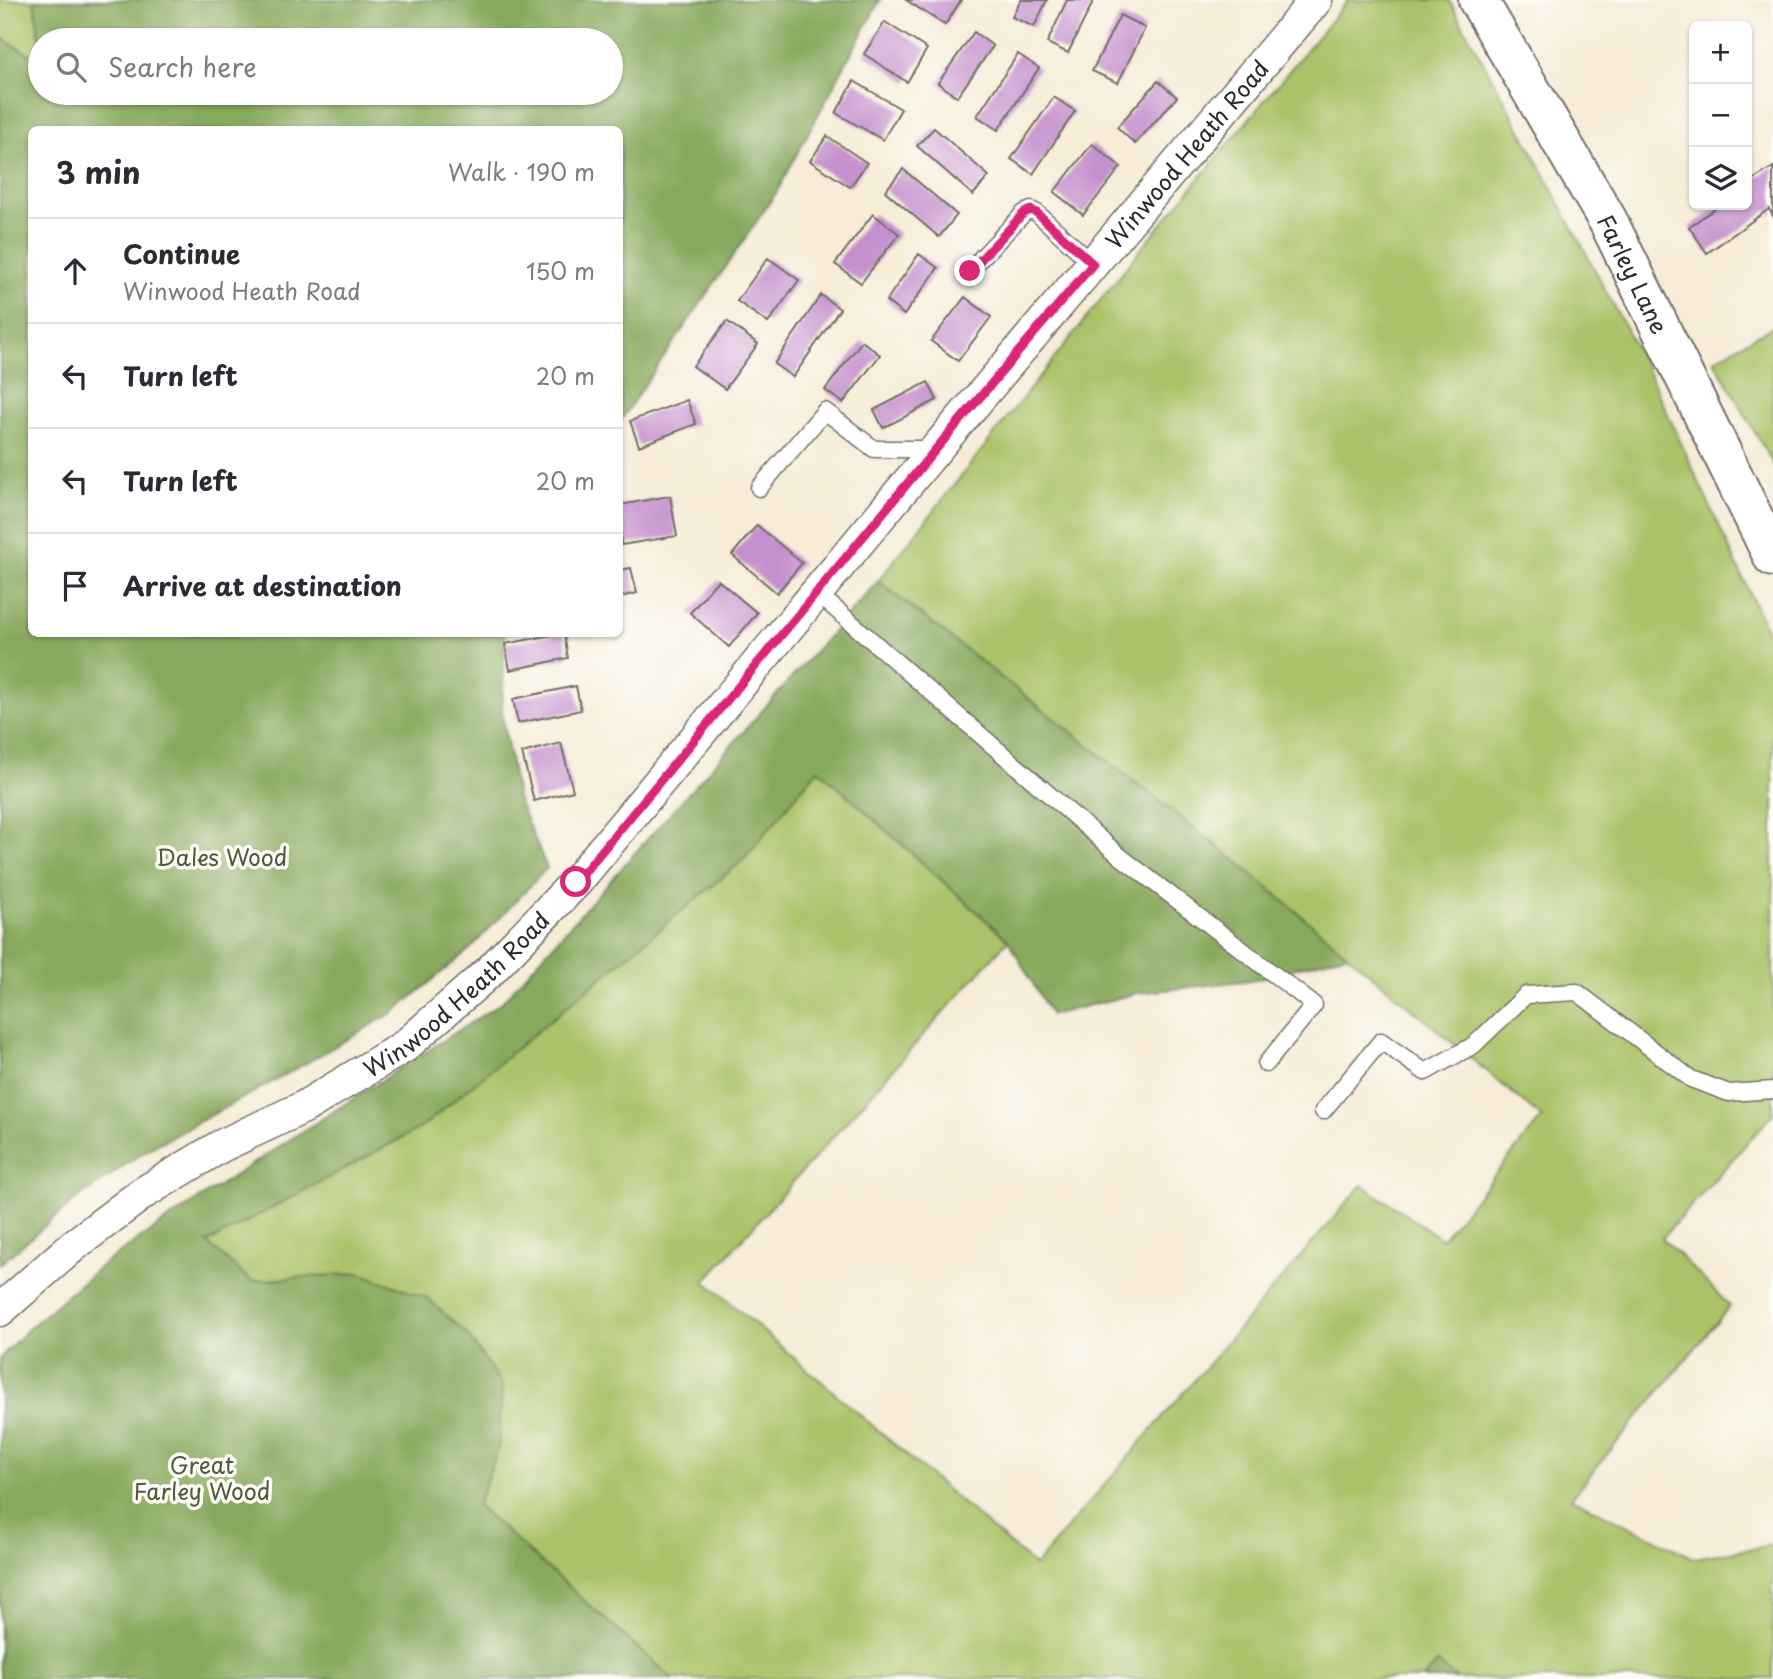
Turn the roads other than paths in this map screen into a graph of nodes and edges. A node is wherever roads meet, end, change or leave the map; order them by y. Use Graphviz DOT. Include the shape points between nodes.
graph roads {
  1 [pos="1316,0"];
  2 [pos="1478,0"];
  3 [pos="1093,264"];
  4 [pos="970,271"];
  5 [pos="936,449"];
  6 [pos="759,488"];
  7 [pos="1773,557"];
  8 [pos="817,593"];
  9 [pos="1265,1065"];
  10 [pos="1773,1090"];
  11 [pos="1324,1111"];
  12 [pos="0,1310"];
  1 -- 3 [label="street, Winwood Heath Road"];
  2 -- 7 [label="street, Farley Lane" via="1608,221"];
  3 -- 4 [label="lane" via="1031,210"];
  3 -- 5 [label="street, Winwood Heath Road"];
  5 -- 6 [label="lane" via="874,449 825,411"];
  5 -- 8 [label="street, Winwood Heath Road"];
  8 -- 9 [label="lane" via="1121,857 1314,1005"];
  8 -- 12 [label="street, Winwood Heath Road" via="576,882 489,972 405,1046 304,1107 221,1146 143,1193"];
  10 -- 11 [label="lane" via="1729,1093 1691,1079 1577,992 1526,995 1474,1045 1425,1072 1381,1041"];
}
